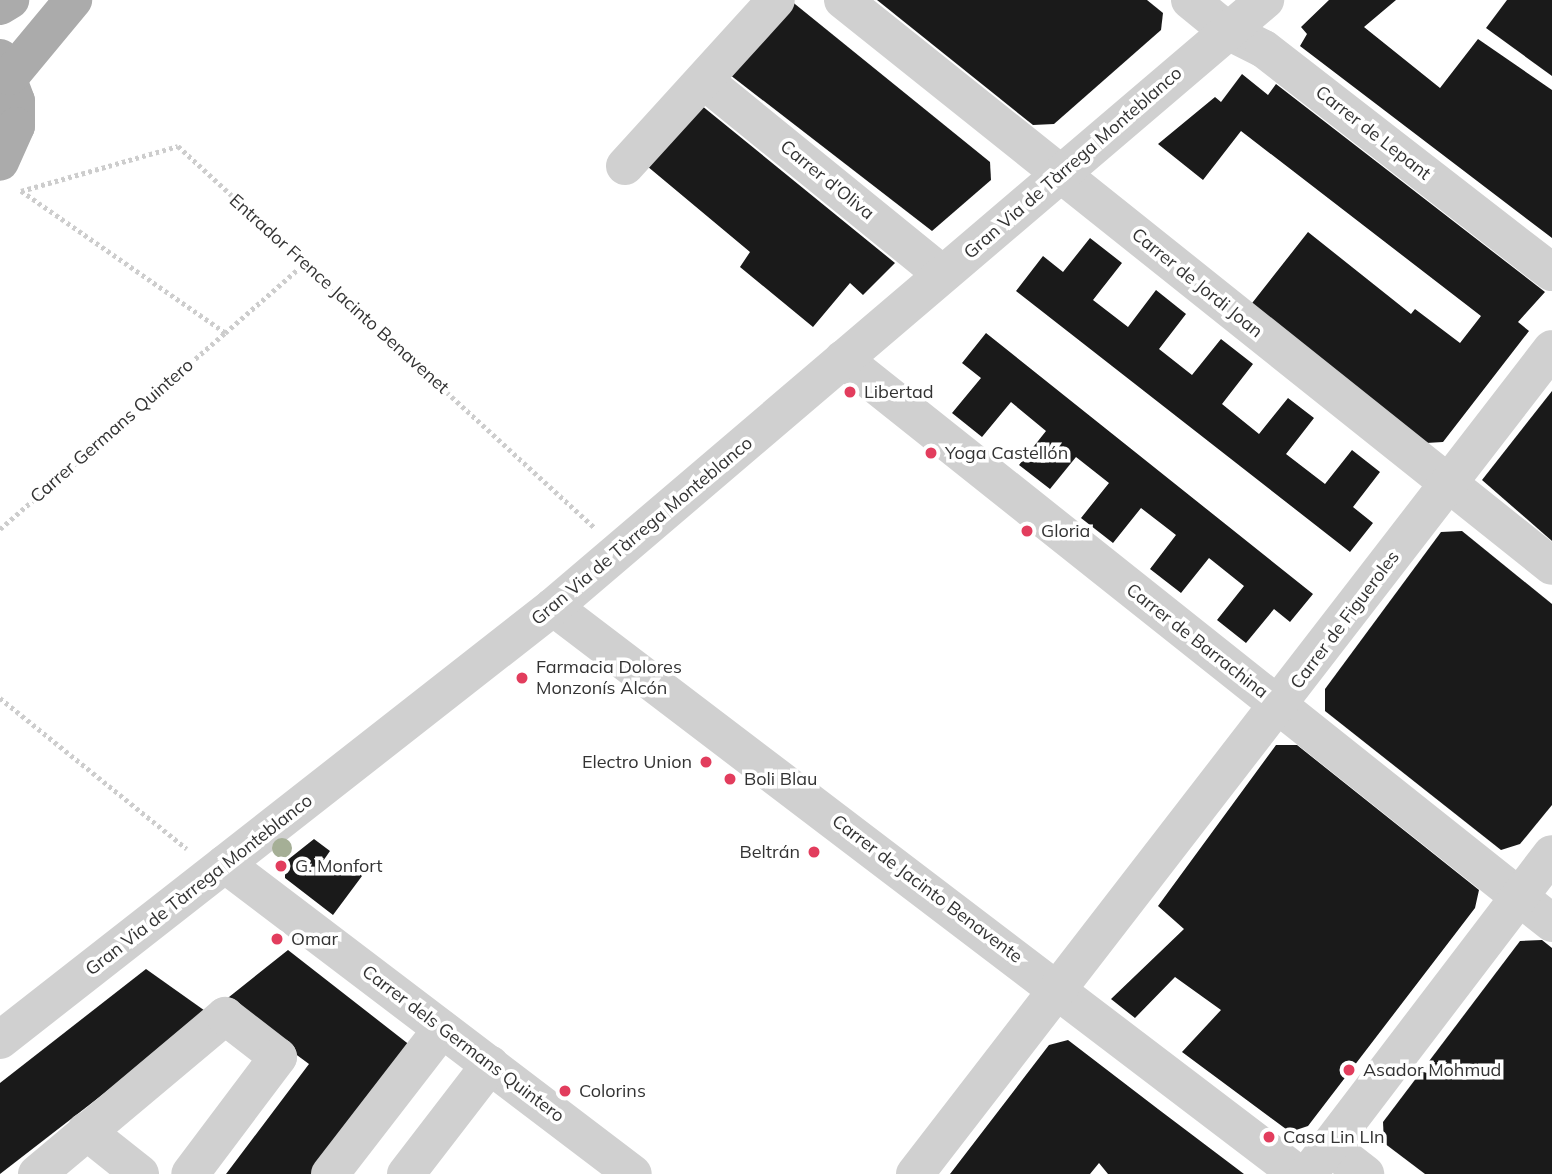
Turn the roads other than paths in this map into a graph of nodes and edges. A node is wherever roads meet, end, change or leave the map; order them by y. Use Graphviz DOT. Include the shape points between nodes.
graph roads {
  1 [pos="10,0"];
  2 [pos="74,0"];
  3 [pos="776,0"];
  4 [pos="843,0"];
  5 [pos="1190,0"];
  6 [pos="1265,0"];
  7 [pos="0,6"];
  8 [pos="1228,31"];
  9 [pos="5,67"];
  10 [pos="712,87"];
  11 [pos="625,166"];
  12 [pos="1060,174"];
  13 [pos="10,179"];
  14 [pos="1552,272"];
  15 [pos="942,274"];
  16 [pos="1552,349"];
  17 [pos="843,359"];
  18 [pos="1449,484"];
  19 [pos="1552,566"];
  20 [pos="553,607"];
  21 [pos="1279,706"];
  22 [pos="1552,854"];
  23 [pos="225,864"];
  24 [pos="1519,896"];
  25 [pos="1552,923"];
  26 [pos="1059,988"];
  27 [pos="442,1029"];
  28 [pos="0,1040"];
  29 [pos="491,1065"];
  30 [pos="86,1131"];
  31 [pos="1318,1160"];
  32 [pos="37,1174"];
  33 [pos="139,1174"];
  34 [pos="190,1174"];
  35 [pos="330,1174"];
  36 [pos="406,1174"];
  37 [pos="633,1174"];
  38 [pos="915,1174"];
  39 [pos="1298,1174"];
  40 [pos="1365,1174"];
  1 -- 7 [label="main road"];
  2 -- 9 [label="main road"];
  3 -- 11 [label="street"];
  4 -- 12 [label="street, Carrer de Jordi Joan"];
  5 -- 8 [label="street, Carrer de Lepant"];
  6 -- 8 [label="street, Gran Via de Tàrrega Monteblanco"];
  8 -- 12 [label="street, Gran Via de Tàrrega Monteblanco"];
  8 -- 14 [label="street, Carrer de Lepant" via="1264,49"];
  9 -- 13 [label="main road" via="16,126"];
  10 -- 15 [label="street, Carrer d'Oliva"];
  12 -- 15 [label="street, Gran Via de Tàrrega Monteblanco"];
  12 -- 18 [label="street, Carrer de Jordi Joan"];
  15 -- 17 [label="street, Gran Via de Tàrrega Monteblanco"];
  16 -- 18 [label="street, Carrer de Figueroles"];
  17 -- 20 [label="street, Gran Via de Tàrrega Monteblanco"];
  17 -- 21 [label="street, Carrer de Barrachina"];
  18 -- 19 [label="street, Carrer de Jordi Joan"];
  18 -- 21 [label="street, Carrer de Figueroles"];
  20 -- 23 [label="street, Gran Via de Tàrrega Monteblanco"];
  20 -- 26 [label="street, Carrer de Jacinto Benavente"];
  21 -- 24 [label="street, Carrer de Barrachina"];
  21 -- 26 [label="street, Carrer de Figueroles"];
  22 -- 24 [label="street"];
  23 -- 27 [label="street, Carrer dels Germans Quintero"];
  23 -- 28 [label="street, Gran Via de Tàrrega Monteblanco"];
  24 -- 25 [label="street, Carrer de Barrachina"];
  24 -- 31 [label="street"];
  26 -- 38 [label="street, Carrer de Figueroles"];
  26 -- 39 [label="street, Carrer de Jacinto Benavente"];
  27 -- 29 [label="street, Carrer dels Germans Quintero"];
  27 -- 35 [label="street"];
  29 -- 36 [label="street"];
  29 -- 37 [label="street, Carrer dels Germans Quintero"];
  30 -- 32 [label="street"];
  30 -- 33 [label="street"];
  30 -- 34 [label="street" via="225,1016 278,1057"];
  31 -- 40 [label="street"];
}
